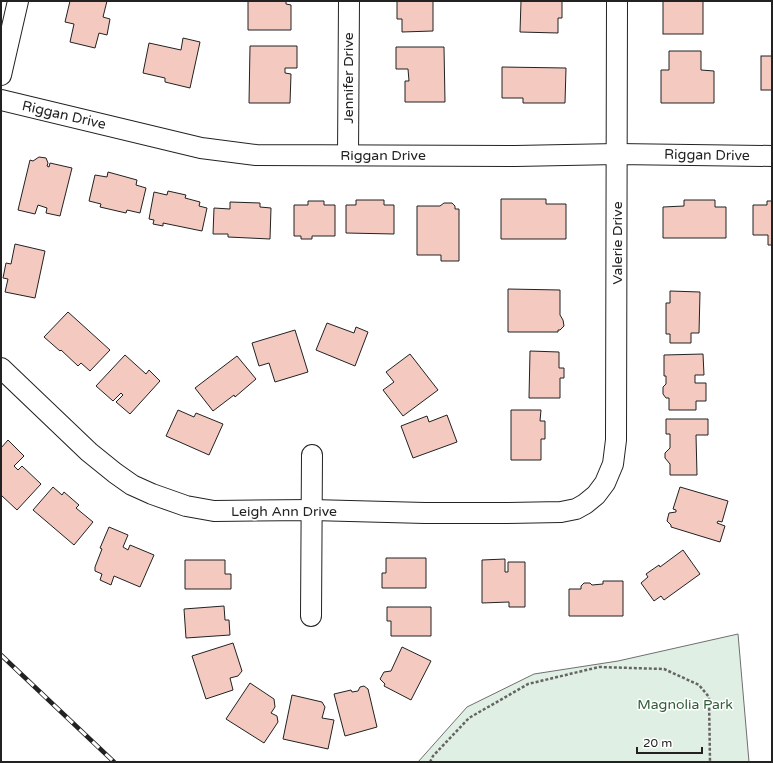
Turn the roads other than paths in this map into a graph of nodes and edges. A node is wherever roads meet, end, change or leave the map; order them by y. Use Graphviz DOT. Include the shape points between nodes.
graph roads {
  1 [pos="18,1"];
  2 [pos="348,1"];
  3 [pos="617,1"];
  4 [pos="1,75"];
  5 [pos="1,100"];
  6 [pos="617,154"];
  7 [pos="348,155"];
  8 [pos="772,156"];
  9 [pos="1,368"];
  10 [pos="312,455"];
  11 [pos="605,483"];
  12 [pos="312,510"];
  13 [pos="311,616"];
  1 -- 4 [label="street"];
  2 -- 7 [label="street, Jennifer Drive"];
  3 -- 6 [label="street, Valerie Drive"];
  5 -- 7 [label="street, Riggan Drive" via="201,148 256,155"];
  6 -- 7 [label="street, Riggan Drive"];
  6 -- 8 [label="street, Riggan Drive"];
  6 -- 11 [label="street, Valerie Drive" via="616,440 613,464"];
  9 -- 12 [label="street, Leigh Ann Drive" via="94,456 132,485 186,506 214,511"];
  10 -- 12 [label="street"];
  11 -- 12 [label="street, Leigh Ann Drive" via="585,504 561,512 425,513"];
  12 -- 13 [label="street"];
}
